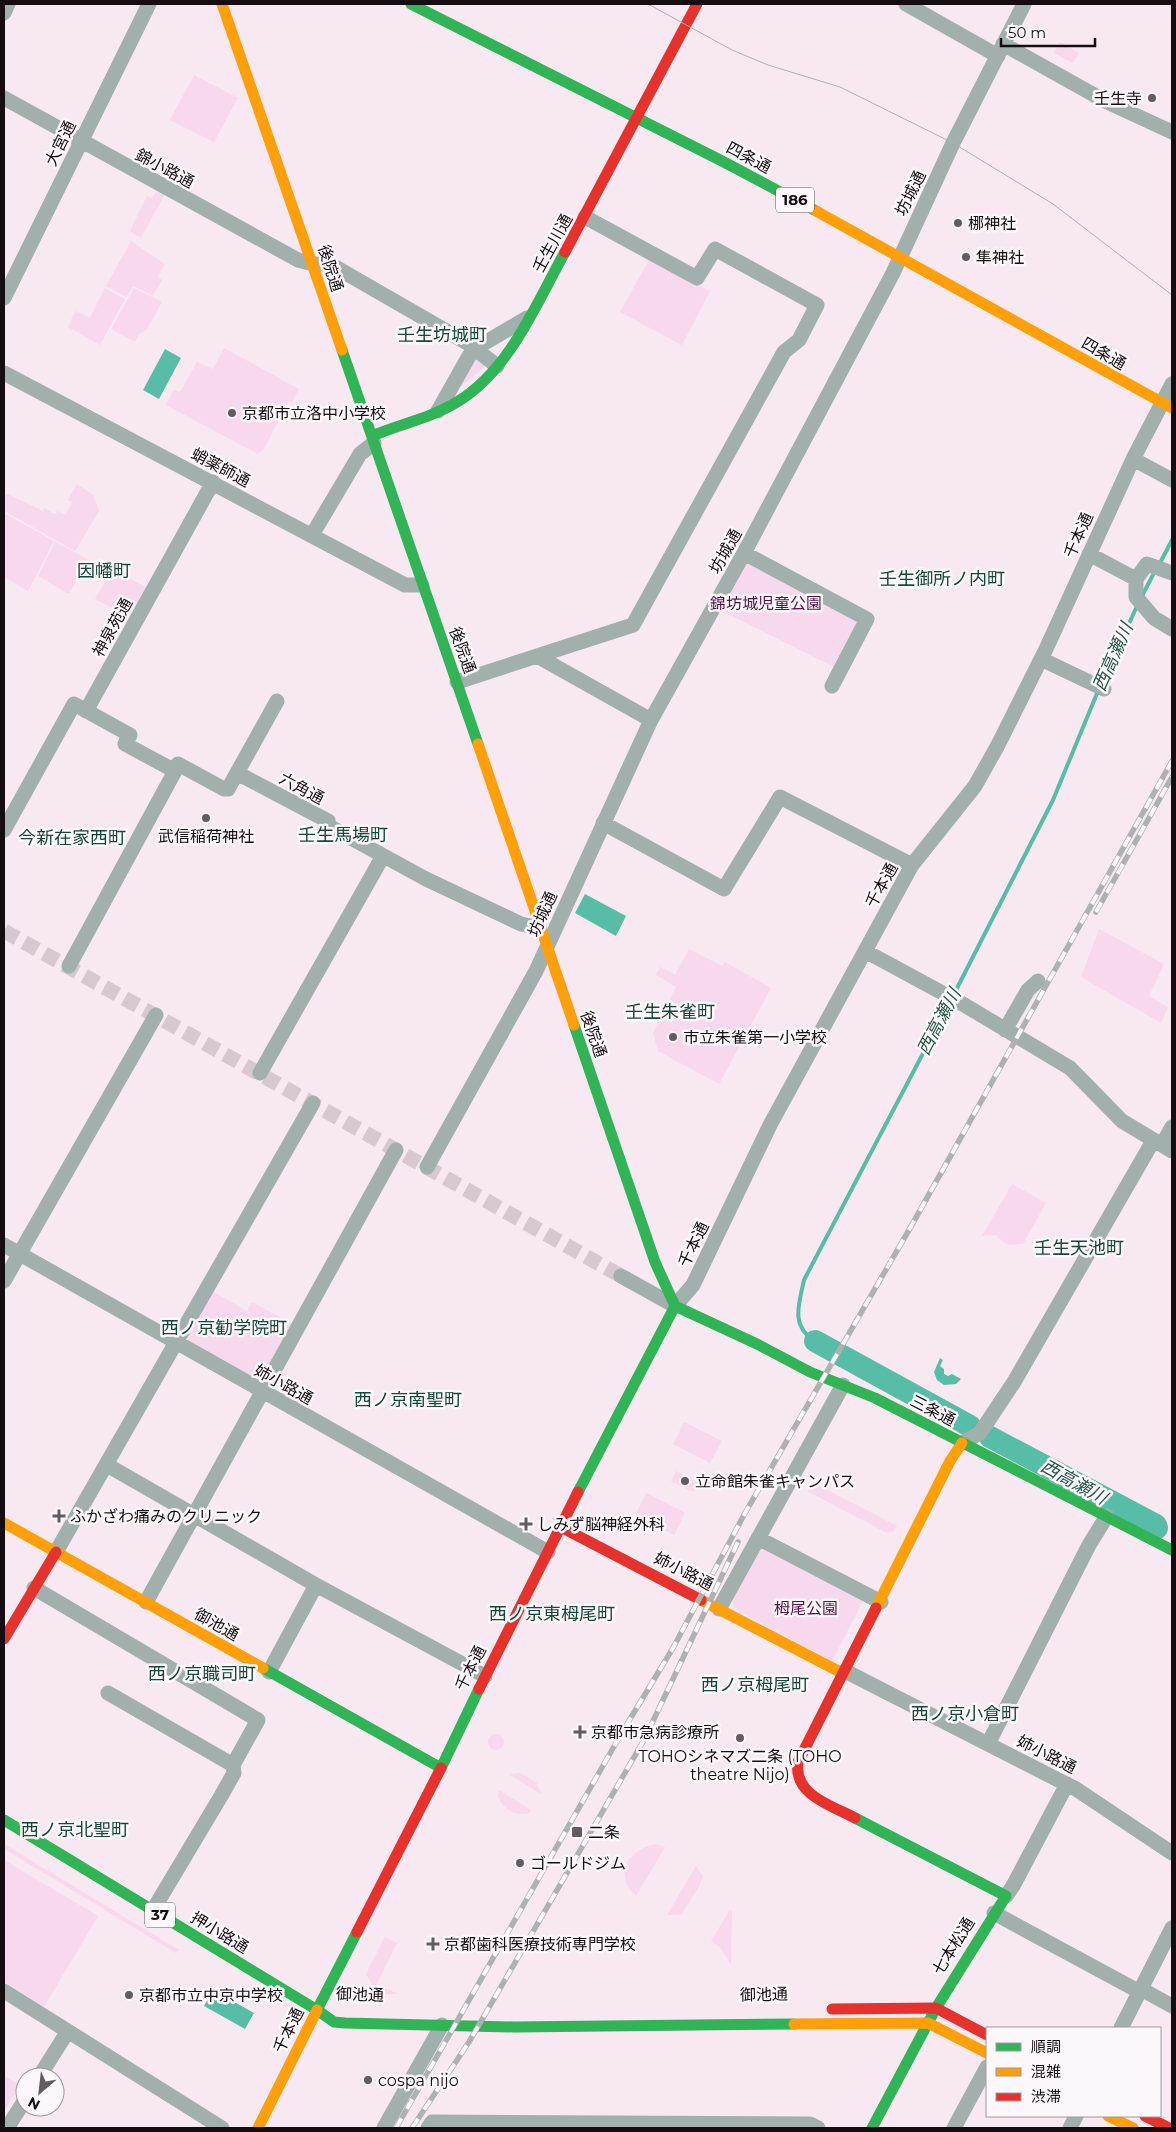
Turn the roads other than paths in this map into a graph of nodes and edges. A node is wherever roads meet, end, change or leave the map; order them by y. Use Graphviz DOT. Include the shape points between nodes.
graph roads {
  1 [pos="8,4"];
  2 [pos="149,4"];
  3 [pos="222,4"];
  4 [pos="411,4"];
  5 [pos="697,4"];
  6 [pos="906,4"];
  7 [pos="1024,4"];
  8 [pos="4,12"];
  9 [pos="1000,50"];
  10 [pos="4,98"];
  11 [pos="639,117"];
  12 [pos="1172,132"];
  13 [pos="80,142"];
  14 [pos="585,217"];
  15 [pos="900,258"];
  16 [pos="313,264"];
  17 [pos="4,298"];
  18 [pos="529,316"];
  19 [pos="476,348"];
  20 [pos="497,366"];
  21 [pos="4,373"];
  22 [pos="1172,384"];
  23 [pos="1167,405"];
  24 [pos="438,412"];
  25 [pos="373,440"];
  26 [pos="1133,459"];
  27 [pos="1172,480"];
  28 [pos="213,482"];
  29 [pos="312,535"];
  30 [pos="744,553"];
  31 [pos="1089,554"];
  32 [pos="1163,568"];
  33 [pos="1136,579"];
  34 [pos="422,585"];
  35 [pos="1172,629"];
  36 [pos="537,656"];
  37 [pos="1041,659"];
  38 [pos="457,682"];
  39 [pos="832,686"];
  40 [pos="1098,686"];
  41 [pos="277,701"];
  42 [pos="80,707"];
  43 [pos="651,720"];
  44 [pos="175,771"];
  45 [pos="237,773"];
  46 [pos="603,823"];
  47 [pos="4,830"];
  48 [pos="383,856"];
  49 [pos="912,865"];
  50 [pos="539,928"];
  51 [pos="546,948"];
  52 [pos="865,951"];
  53 [pos="69,966"];
  54 [pos="1038,981"];
  55 [pos="156,1015"];
  56 [pos="1005,1030"];
  57 [pos="260,1073"];
  58 [pos="314,1104"];
  59 [pos="1172,1126"];
  60 [pos="1162,1146"];
  61 [pos="396,1150"];
  62 [pos="427,1168"];
  63 [pos="4,1245"];
  64 [pos="19,1254"];
  65 [pos="621,1276"];
  66 [pos="4,1281"];
  67 [pos="675,1306"];
  68 [pos="176,1343"];
  69 [pos="843,1384"];
  70 [pos="262,1391"];
  71 [pos="962,1443"];
  72 [pos="108,1465"];
  73 [pos="195,1516"];
  74 [pos="1107,1516"];
  75 [pos="4,1523"];
  76 [pos="561,1527"];
  77 [pos="758,1538"];
  78 [pos="1172,1550"];
  79 [pos="56,1552"];
  80 [pos="548,1552"];
  81 [pos="316,1585"];
  82 [pos="34,1588"];
  83 [pos="146,1602"];
  84 [pos="881,1602"];
  85 [pos="719,1609"];
  86 [pos="4,1639"];
  87 [pos="269,1672"];
  88 [pos="844,1673"];
  89 [pos="485,1676"];
  90 [pos="108,1693"];
  91 [pos="988,1744"];
  92 [pos="233,1765"];
  93 [pos="441,1768"];
  94 [pos="1067,1784"];
  95 [pos="4,1820"];
  96 [pos="1172,1853"];
  97 [pos="1006,1896"];
  98 [pos="153,1910"];
  99 [pos="994,1913"];
  100 [pos="1172,1928"];
  101 [pos="1140,1990"];
  102 [pos="4,1991"];
  103 [pos="1172,2006"];
  104 [pos="936,2008"];
  105 [pos="340,2009"];
  106 [pos="823,2009"];
  107 [pos="317,2010"];
  108 [pos="928,2023"];
  109 [pos="442,2025"];
  110 [pos="1122,2027"];
  111 [pos="68,2031"];
  112 [pos="986,2034"];
  113 [pos="986,2053"];
  114 [pos="46,2067"];
  115 [pos="986,2068"];
  116 [pos="15,2116"];
  117 [pos="1110,2117"];
  118 [pos="1147,2117"];
  119 [pos="568,2126"];
  120 [pos="618,2126"];
  121 [pos="662,2126"];
  122 [pos="780,2126"];
  123 [pos="7,2128"];
  124 [pos="222,2128"];
  125 [pos="258,2128"];
  126 [pos="384,2128"];
  127 [pos="428,2128"];
  128 [pos="818,2128"];
  129 [pos="872,2128"];
  130 [pos="954,2128"];
  131 [pos="1132,2128"];
  132 [pos="1169,2128"];
  1 -- 8 [label="street"];
  2 -- 13 [label="street, 大宮通"];
  3 -- 16 [label="street, 後院通"];
  4 -- 11 [label="street, 四条通 / 186"];
  5 -- 11 [label="street, 壬生川通"];
  6 -- 9 [label="street"];
  7 -- 9 [label="street, 坊城通"];
  9 -- 12 [label="street"];
  9 -- 15 [label="street, 坊城通"];
  10 -- 13 [label="street, 錦小路通"];
  11 -- 14 [label="street, 壬生川通"];
  11 -- 15 [label="street, 四条通 / 186"];
  13 -- 16 [label="street, 錦小路通" via="298,260"];
  13 -- 17 [label="street, 大宮通"];
  14 -- 18 [label="street, 壬生川通"];
  14 -- 36 [label="street" via="697,278 715,249 817,304 799,340 784,352 634,625"];
  15 -- 23 [label="street, 四条通 / 186"];
  15 -- 30 [label="street, 坊城通"];
  16 -- 19 [label="street, 錦小路通" via="330,264"];
  16 -- 25 [label="street, 後院通"];
  18 -- 19 [label="street"];
  18 -- 20 [label="street, 壬生川通"];
  19 -- 20 [label="street, 錦小路通"];
  19 -- 24 [label="street"];
  20 -- 24 [label="street, 壬生川通" via="467,395"];
  21 -- 28 [label="street, 蛸薬師通"];
  22 -- 23 [label="street, 千本通"];
  23 -- 26 [label="street, 千本通"];
  24 -- 25 [label="street, 壬生川通"];
  25 -- 29 [label="street" via="360,454"];
  25 -- 34 [label="street, 後院通"];
  26 -- 27 [label="street"];
  26 -- 31 [label="street, 千本通"];
  28 -- 29 [label="street, 蛸薬師通"];
  28 -- 42 [label="street, 神泉苑通"];
  29 -- 34 [label="street, 蛸薬師通" via="405,585"];
  30 -- 39 [label="street" via="867,619"];
  30 -- 43 [label="street, 坊城通"];
  31 -- 33 [label="street"];
  31 -- 37 [label="street, 千本通"];
  32 -- 33 [label="street" via="1148,564"];
  33 -- 35 [label="street" via="1140,601 1154,618"];
  34 -- 38 [label="street, 後院通"];
  36 -- 38 [label="street"];
  36 -- 43 [label="street"];
  37 -- 40 [label="street"];
  37 -- 49 [label="street, 千本通" via="975,786"];
  38 -- 50 [label="street, 後院通"];
  41 -- 45 [label="street"];
  42 -- 44 [label="street" via="130,735 125,744"];
  42 -- 47 [label="street, 神泉苑通"];
  43 -- 46 [label="street, 坊城通"];
  44 -- 45 [label="street" via="178,764 224,789 228,789"];
  44 -- 53 [label="street"];
  45 -- 48 [label="street, 六角通" via="328,821 327,824"];
  46 -- 49 [label="street" via="724,889 780,797"];
  46 -- 51 [label="street, 坊城通"];
  48 -- 50 [label="street, 六角通" via="521,924"];
  48 -- 57 [label="street"];
  49 -- 52 [label="street, 千本通"];
  50 -- 51 [label="street, 後院通"];
  51 -- 62 [label="street, 坊城通"];
  51 -- 67 [label="street, 後院通" via="654,1262"];
  52 -- 56 [label="street"];
  52 -- 67 [label="street, 千本通" via="770,1125 693,1285"];
  54 -- 56 [label="street" via="1028,990"];
  55 -- 64 [label="street"];
  56 -- 60 [label="street" via="1070,1068 1122,1121"];
  58 -- 68 [label="street"];
  59 -- 60 [label="street"];
  60 -- 71 [label="street" via="1131,1183 1014,1382 980,1433"];
  61 -- 70 [label="street"];
  63 -- 64 [label="street, 姉小路通"];
  64 -- 66 [label="street"];
  64 -- 68 [label="street, 姉小路通"];
  65 -- 67 [label="street"];
  67 -- 69 [label="street, 三条通" via="810,1372"];
  67 -- 76 [label="street, 千本通"];
  68 -- 70 [label="street, 姉小路通"];
  68 -- 72 [label="street"];
  69 -- 71 [label="street, 三条通"];
  69 -- 77 [label="street"];
  70 -- 73 [label="street"];
  70 -- 80 [label="street, 姉小路通"];
  71 -- 74 [label="street, 三条通"];
  71 -- 84 [label="street" via="950,1461"];
  72 -- 73 [label="street"];
  72 -- 79 [label="street"];
  73 -- 81 [label="street"];
  73 -- 83 [label="street"];
  74 -- 78 [label="street, 三条通"];
  74 -- 91 [label="street"];
  75 -- 79 [label="street, 御池通"];
  76 -- 80 [label="street, 千本通"];
  76 -- 85 [label="street, 姉小路通"];
  77 -- 84 [label="street"];
  77 -- 85 [label="street"];
  79 -- 82 [label="street"];
  79 -- 83 [label="street, 御池通"];
  80 -- 89 [label="street, 千本通"];
  81 -- 87 [label="street"];
  81 -- 89 [label="street"];
  82 -- 86 [label="street"];
  82 -- 92 [label="street" via="258,1720"];
  83 -- 87 [label="street, 御池通"];
  84 -- 88 [label="street"];
  85 -- 88 [label="street, 姉小路通"];
  87 -- 93 [label="street, 御池通"];
  88 -- 91 [label="street, 姉小路通"];
  88 -- 97 [label="street" via="798,1762 798,1783 820,1799"];
  89 -- 93 [label="street, 千本通"];
  90 -- 92 [label="street"];
  91 -- 94 [label="street, 姉小路通"];
  92 -- 98 [label="street" via="234,1772 221,1796"];
  93 -- 107 [label="street, 千本通"];
  94 -- 96 [label="street, 姉小路通"];
  94 -- 97 [label="street, 七本松通"];
  95 -- 98 [label="street, 押小路通 / 37"];
  97 -- 99 [label="street, 七本松通"];
  98 -- 107 [label="street, 押小路通 / 37"];
  99 -- 101 [label="street"];
  99 -- 104 [label="street, 七本松通"];
  100 -- 101 [label="street"];
  101 -- 103 [label="street"];
  101 -- 110 [label="street"];
  102 -- 111 [label="street"];
  104 -- 106 [label="street"];
  104 -- 108 [label="street, 七本松通"];
  104 -- 112 [label="street"];
  105 -- 107 [label="street, 御池通"];
  107 -- 109 [label="street, 御池通" via="334,2022"];
  107 -- 125 [label="street, 千本通"];
  108 -- 109 [label="street, 御池通" via="729,2018"];
  108 -- 113 [label="street, 御池通"];
  108 -- 129 [label="street, 七本松通"];
  109 -- 126 [label="street"];
  111 -- 114 [label="street"];
  111 -- 124 [label="street"];
  115 -- 130 [label="street"];
  116 -- 123 [label="street"];
  117 -- 131 [label="street"];
  118 -- 132 [label="street"];
  119 -- 120 [label="street"];
  119 -- 127 [label="street" via="432,2122"];
  120 -- 121 [label="street"];
  121 -- 122 [label="street"];
  122 -- 128 [label="street" via="810,2124"];
}
